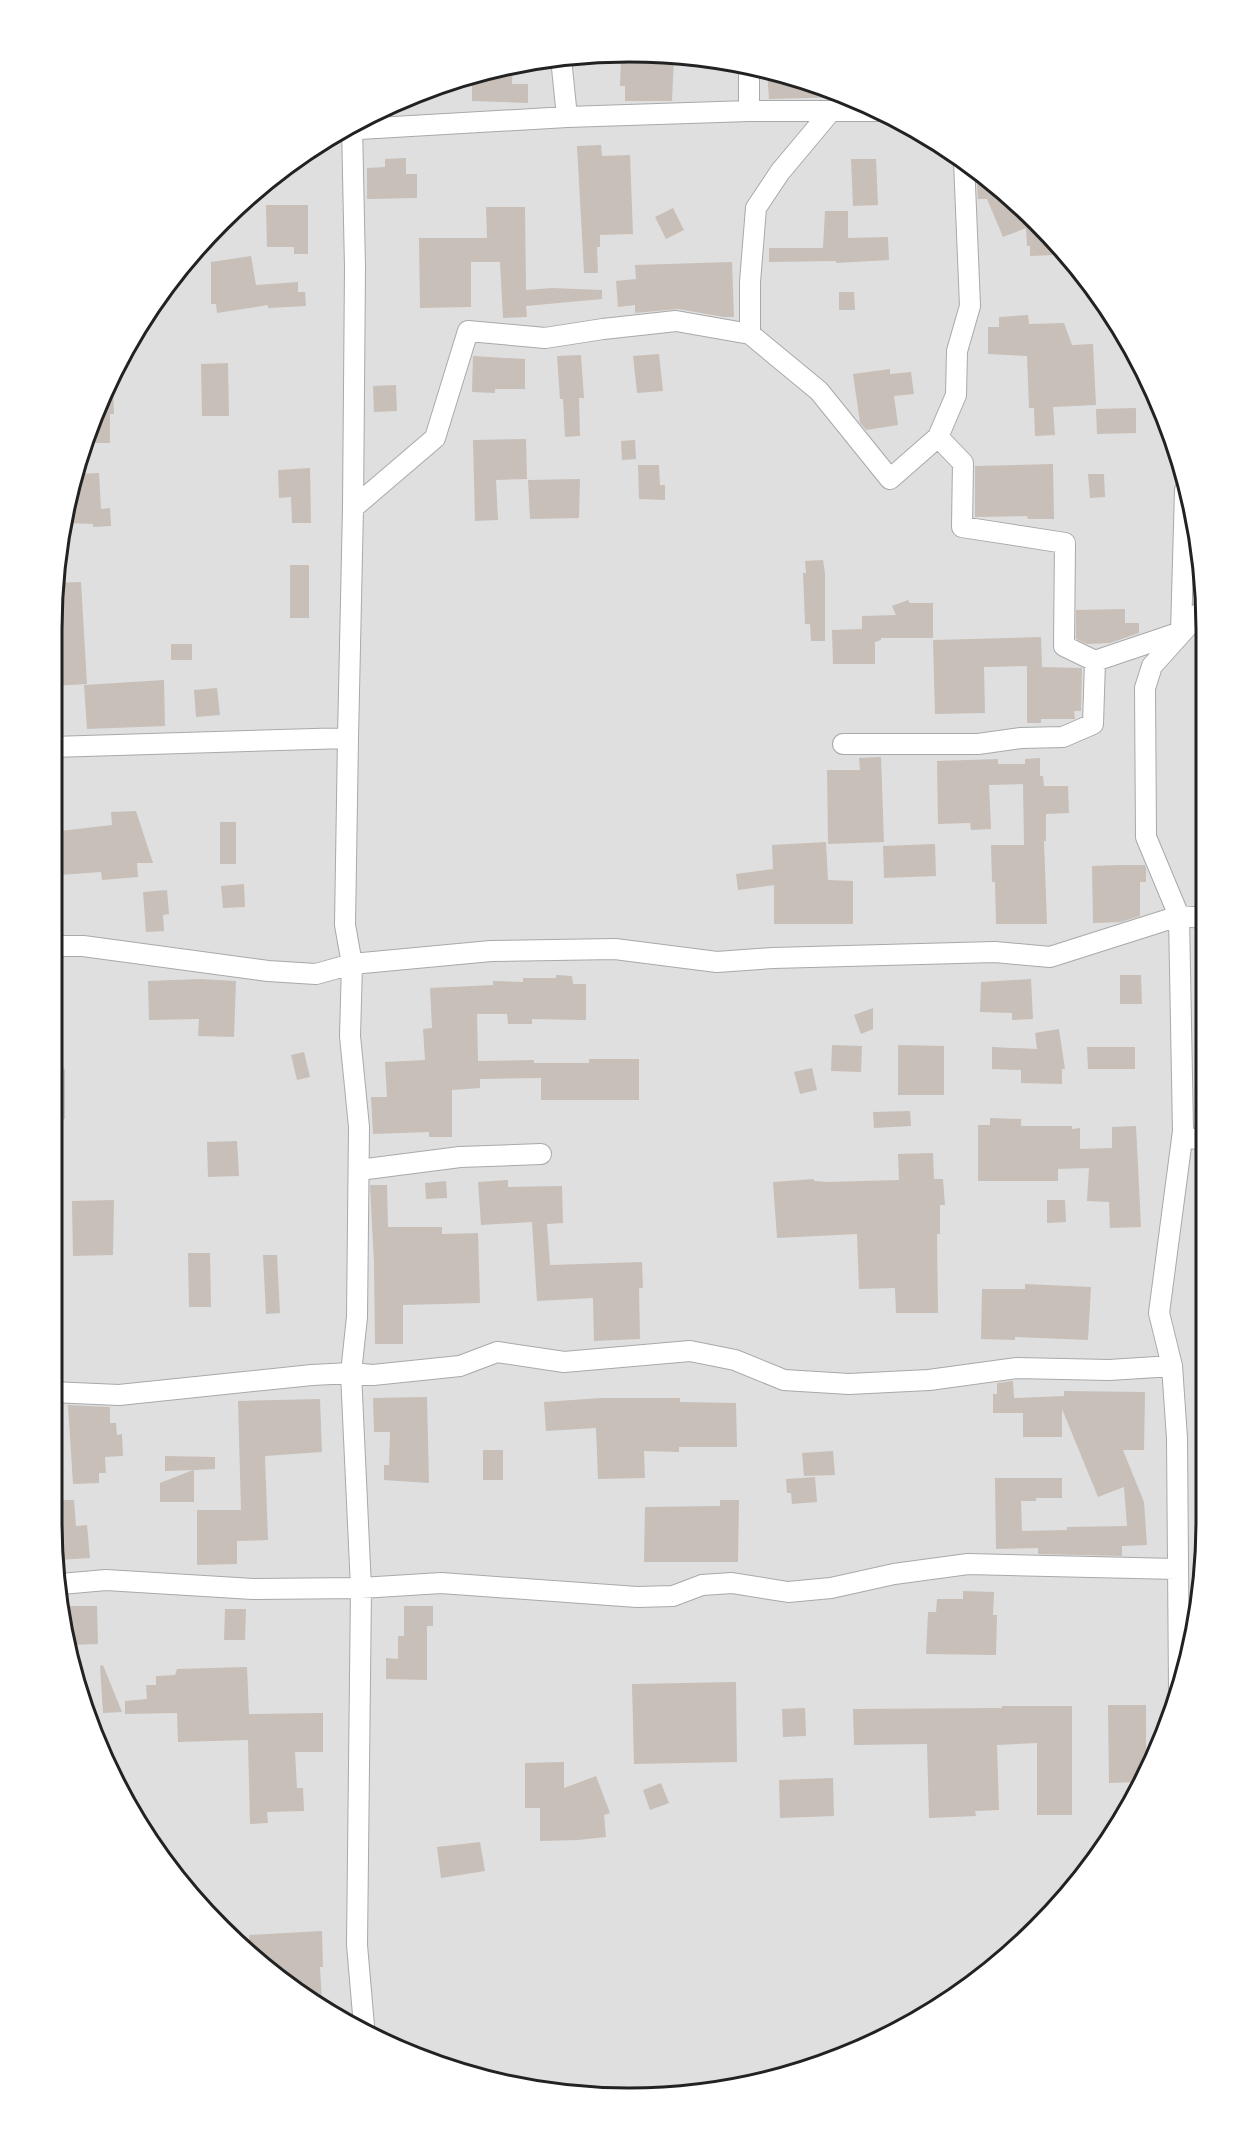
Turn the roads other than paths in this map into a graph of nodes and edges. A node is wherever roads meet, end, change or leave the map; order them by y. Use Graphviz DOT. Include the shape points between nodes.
graph roads {
  1 [pos="562,65"];
  2 [pos="749,74"];
  3 [pos="749,111"];
  4 [pos="831,111"];
  5 [pos="859,111"];
  6 [pos="567,117"];
  7 [pos="364,127"];
  8 [pos="348,135"];
  9 [pos="964,172"];
  10 [pos="750,334"];
  11 [pos="938,437"];
  12 [pos="353,508"];
  13 [pos="1184,515"];
  14 [pos="1195,617"];
  15 [pos="1181,632"];
  16 [pos="1095,661"];
  17 [pos="348,738"];
  18 [pos="843,744"];
  19 [pos="62,747"];
  20 [pos="1179,916"];
  21 [pos="1196,917"];
  22 [pos="62,946"];
  23 [pos="352,964"];
  24 [pos="1182,1138"];
  25 [pos="1196,1139"];
  26 [pos="541,1154"];
  27 [pos="359,1170"];
  28 [pos="1172,1366"];
  29 [pos="351,1373"];
  30 [pos="62,1392"];
  31 [pos="1177,1569"];
  32 [pos="65,1584"];
  33 [pos="361,1588"];
  34 [pos="1184,1634"];
  35 [pos="364,2022"];
  1 -- 6 [label="street"];
  2 -- 3 [label="street"];
  3 -- 4 [label="street"];
  3 -- 6 [label="street"];
  4 -- 5 [label="street"];
  4 -- 10 [label="street" via="780,172 756,208"];
  6 -- 7 [label="street"];
  8 -- 12 [label="street" via="355,268"];
  9 -- 11 [label="street" via="970,306 957,351 956,395"];
  10 -- 11 [label="street" via="819,391 890,479"];
  10 -- 12 [label="street" via="675,321 545,338 468,331 435,438"];
  11 -- 16 [label="street" via="963,463 962,527 1065,543 1064,646"];
  12 -- 17 [label="street"];
  13 -- 15 [label="street"];
  14 -- 15 [label="street"];
  15 -- 16 [label="street"];
  15 -- 20 [label="street" via="1152,666 1145,688 1146,837"];
  16 -- 18 [label="street" via="1093,724 1063,737 978,744"];
  17 -- 19 [label="street"];
  17 -- 23 [label="street" via="345,925"];
  20 -- 21 [label="street"];
  20 -- 23 [label="street" via="1050,957 995,952 717,962 615,949 491,951"];
  20 -- 24 [label="street"];
  22 -- 23 [label="street" via="316,974"];
  23 -- 27 [label="street" via="350,1036"];
  24 -- 25 [label="street"];
  24 -- 28 [label="street" via="1159,1313"];
  26 -- 27 [label="street" via="460,1157"];
  27 -- 29 [label="street" via="357,1317"];
  28 -- 29 [label="street" via="1109,1370 1017,1368 929,1380 849,1384 784,1380 735,1360 690,1351 564,1362 497,1352 460,1366 373,1375"];
  28 -- 31 [label="street" via="1177,1438"];
  29 -- 30 [label="street" via="119,1395"];
  29 -- 33 [label="street"];
  31 -- 33 [label="street" via="968,1564 831,1588 788,1592 732,1583 702,1585 673,1596 637,1597 441,1583"];
  31 -- 34 [label="street"];
  32 -- 33 [label="street" via="106,1580 253,1589"];
  33 -- 35 [label="street" via="357,1945"];
}
